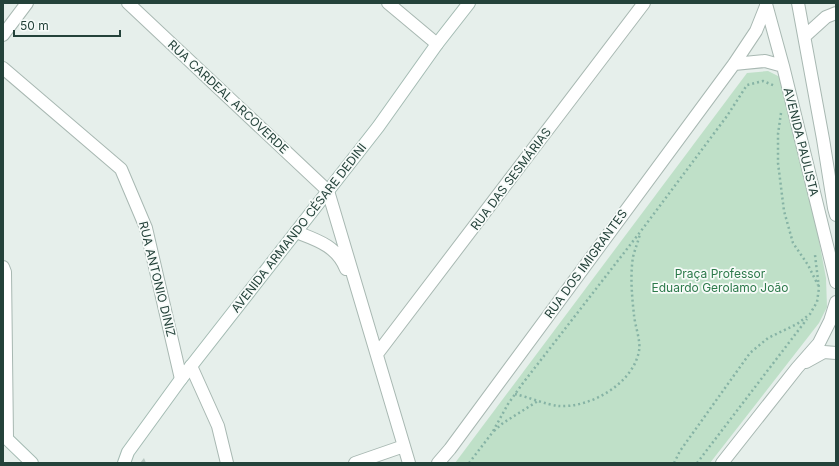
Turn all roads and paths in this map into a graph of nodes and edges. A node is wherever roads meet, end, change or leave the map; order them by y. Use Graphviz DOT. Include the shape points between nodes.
graph roads {
  1 [pos="27,3"];
  2 [pos="128,3"];
  3 [pos="388,3"];
  4 [pos="469,3"];
  5 [pos="644,3"];
  6 [pos="798,3"];
  7 [pos="766,4"];
  8 [pos="836,13"];
  9 [pos="3,35"];
  10 [pos="805,36"];
  11 [pos="437,44"];
  12 [pos="734,64"];
  13 [pos="783,66"];
  14 [pos="3,68"];
  15 [pos="779,91"];
  16 [pos="782,106"];
  17 [pos="824,140"];
  18 [pos="836,148"];
  19 [pos="328,191"];
  20 [pos="835,210"];
  21 [pos="641,231"];
  22 [pos="296,232"];
  23 [pos="814,251"];
  24 [pos="3,267"];
  25 [pos="836,282"];
  26 [pos="819,288"];
  27 [pos="836,302"];
  28 [pos="365,311"];
  29 [pos="810,314"];
  30 [pos="836,353"];
  31 [pos="377,354"];
  32 [pos="191,366"];
  33 [pos="797,368"];
  34 [pos="181,379"];
  35 [pos="515,394"];
  36 [pos="538,401"];
  37 [pos="492,433"];
  38 [pos="5,437"];
  39 [pos="404,446"];
  40 [pos="126,457"];
  41 [pos="32,463"];
  42 [pos="115,463"];
  43 [pos="227,463"];
  44 [pos="355,463"];
  45 [pos="409,463"];
  46 [pos="438,463"];
  47 [pos="469,463"];
  48 [pos="674,463"];
  49 [pos="697,463"];
  50 [pos="722,463"];
  1 -- 9 [label="street"];
  2 -- 19 [label="street, RUA CARDEAL ARCOVERDE"];
  3 -- 11 [label="street"];
  4 -- 11 [label="street, AVENIDA ARMANDO CÉSARE DEDINI"];
  5 -- 31 [label="street, RUA DAS SESMÁRIAS"];
  6 -- 10 [label="street, AVENIDA PAULISTA"];
  7 -- 12 [label="street, RUA DOS IMIGRANTES" via="756,31"];
  7 -- 13 [label="street, AVENIDA PAULISTA"];
  8 -- 10 [label="street" via="826,17"];
  10 -- 17 [label="street, AVENIDA PAULISTA"];
  11 -- 19 [label="street, AVENIDA ARMANDO CÉSARE DEDINI"];
  12 -- 13 [label="street" via="765,61"];
  12 -- 46 [label="street, RUA DOS IMIGRANTES"];
  13 -- 25 [label="street, AVENIDA PAULISTA"];
  14 -- 34 [label="street, RUA ANTONIO DINIZ" via="121,170 146,228"];
  15 -- 21 [label="path" via="776,86 763,82 747,86"];
  16 -- 26 [label="path" via="778,134 778,163 784,211 793,243"];
  17 -- 18 [label="street"];
  17 -- 20 [label="street, AVENIDA PAULISTA"];
  19 -- 22 [label="street, AVENIDA ARMANDO CÉSARE DEDINI"];
  19 -- 28 [label="street"];
  21 -- 35 [label="path"];
  21 -- 36 [label="path" via="633,258 633,301 639,351 634,363 623,380 606,394 585,403 559,406"];
  22 -- 28 [label="street" via="320,242 342,259"];
  22 -- 32 [label="street, AVENIDA ARMANDO CÉSARE DEDINI"];
  23 -- 26 [label="path"];
  24 -- 38 [label="street" via="6,272"];
  26 -- 29 [label="path" via="817,302"];
  27 -- 33 [label="street" via="819,343"];
  28 -- 31 [label="street"];
  29 -- 48 [label="path" via="797,324 768,338 750,353 680,450"];
  29 -- 49 [label="path"];
  30 -- 33 [label="street" via="824,352"];
  31 -- 39 [label="street"];
  32 -- 34 [label="street, AVENIDA ARMANDO CÉSARE DEDINI"];
  32 -- 43 [label="street" via="218,426"];
  33 -- 50 [label="street"];
  34 -- 40 [label="street, AVENIDA ARMANDO CÉSARE DEDINI"];
  35 -- 36 [label="path"];
  35 -- 37 [label="path"];
  36 -- 37 [label="path"];
  37 -- 47 [label="path"];
  38 -- 41 [label="street"];
  39 -- 44 [label="street"];
  39 -- 45 [label="street"];
  40 -- 42 [label="street, AVENIDA ARMANDO CÉSARE DEDINI"];
}
